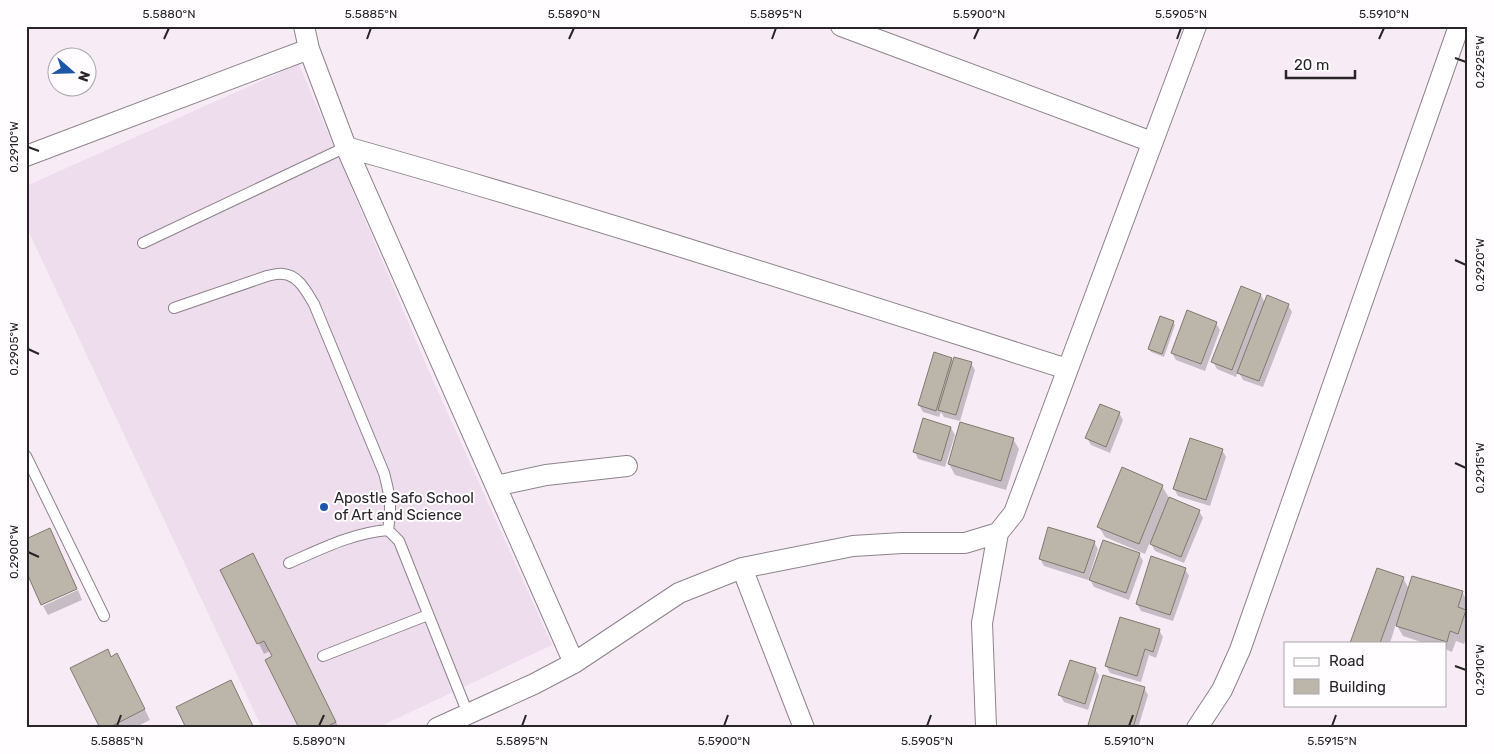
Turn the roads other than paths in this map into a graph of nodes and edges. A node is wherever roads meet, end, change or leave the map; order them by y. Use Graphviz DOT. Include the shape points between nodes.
graph roads {
  1 [pos="304,26"];
  2 [pos="841,26"];
  3 [pos="1196,26"];
  4 [pos="1459,26"];
  5 [pos="309,49"];
  6 [pos="1152,142"];
  7 [pos="346,147"];
  8 [pos="26,156"];
  9 [pos="143,242"];
  10 [pos="174,308"];
  11 [pos="1067,369"];
  12 [pos="26,456"];
  13 [pos="627,466"];
  14 [pos="496,486"];
  15 [pos="388,530"];
  16 [pos="998,533"];
  17 [pos="289,563"];
  18 [pos="742,568"];
  19 [pos="428,615"];
  20 [pos="104,616"];
  21 [pos="323,656"];
  22 [pos="574,663"];
  23 [pos="468,714"];
  24 [pos="986,726"];
  25 [pos="437,728"];
  26 [pos="804,728"];
  27 [pos="1197,728"];
  1 -- 5 [label="street"];
  2 -- 6 [label="street"];
  3 -- 6 [label="street"];
  4 -- 27 [label="street" via="1240,650 1222,690"];
  5 -- 7 [label="street"];
  5 -- 8 [label="street"];
  6 -- 11 [label="street"];
  7 -- 9 [label="lane"];
  7 -- 11 [label="street" via="652,237"];
  7 -- 14 [label="street"];
  10 -- 15 [label="lane" via="267,276 293,276 314,304 384,474 390,496"];
  11 -- 16 [label="street" via="1014,513"];
  12 -- 20 [label="lane"];
  13 -- 14 [label="street" via="546,475"];
  14 -- 22 [label="street"];
  15 -- 17 [label="lane" via="368,532"];
  15 -- 19 [label="lane" via="399,541"];
  16 -- 18 [label="street" via="965,543 853,546"];
  16 -- 24 [label="street" via="982,623"];
  18 -- 22 [label="street" via="679,593"];
  18 -- 26 [label="street"];
  19 -- 21 [label="lane"];
  19 -- 23 [label="lane"];
  22 -- 23 [label="street"];
  23 -- 25 [label="street"];
}
